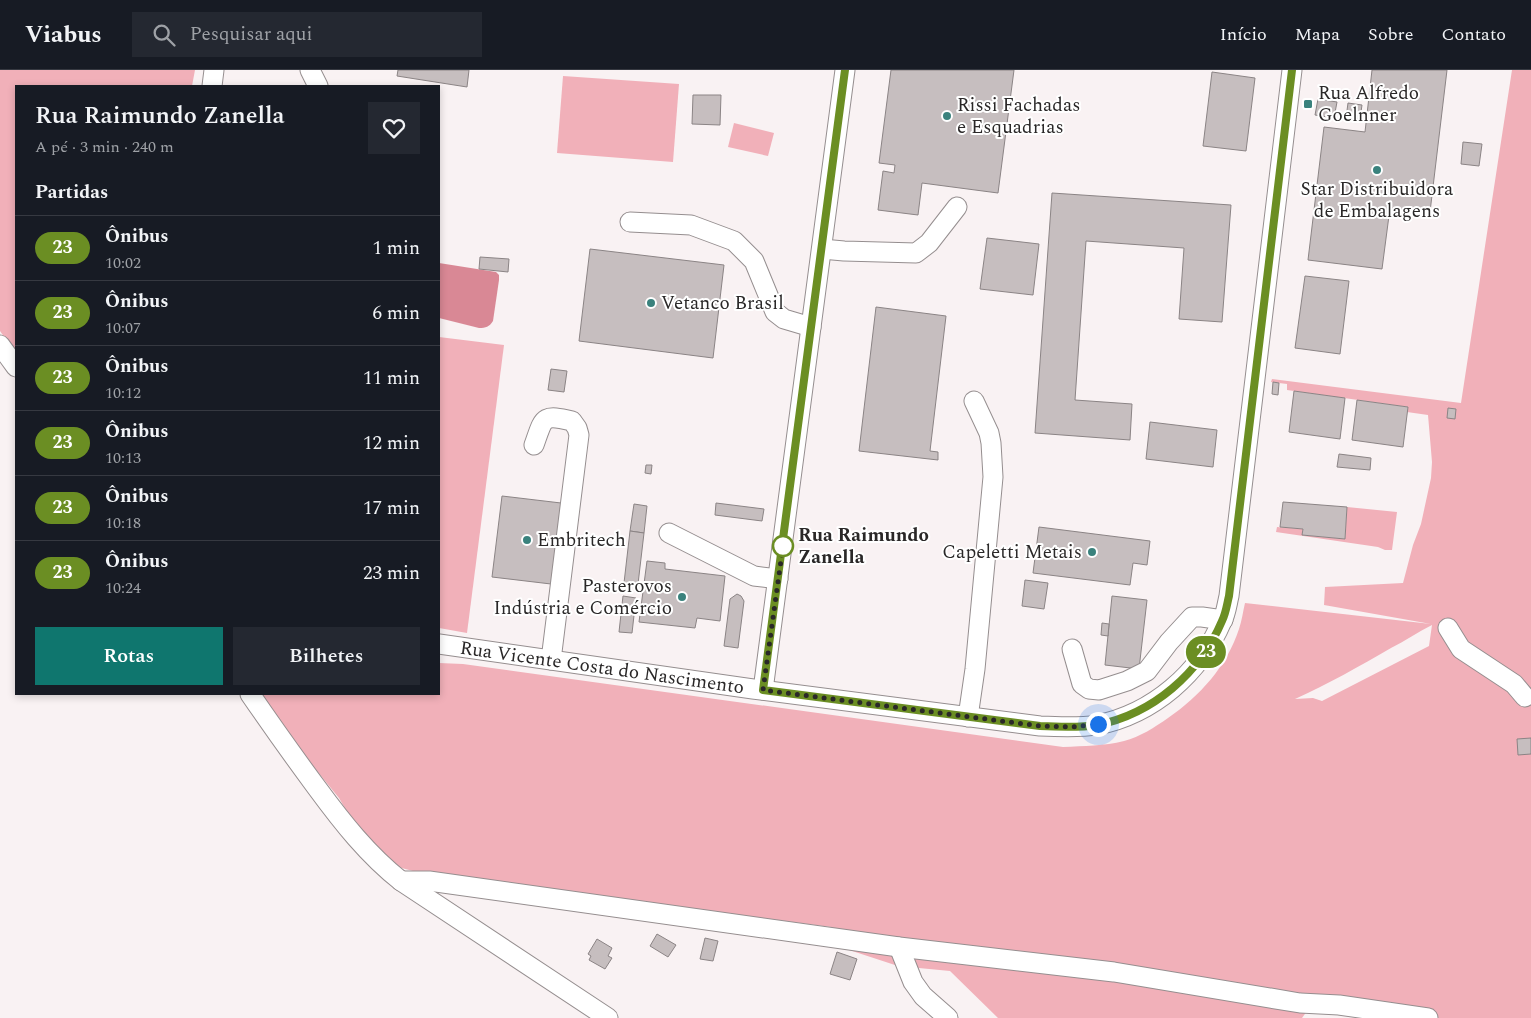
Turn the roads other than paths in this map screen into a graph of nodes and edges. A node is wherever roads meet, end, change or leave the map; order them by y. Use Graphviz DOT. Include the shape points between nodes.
graph roads {
  1 [pos="214,70"];
  2 [pos="310,70"];
  3 [pos="845,70"];
  4 [pos="1292,70"];
  5 [pos="212,85"];
  6 [pos="318,85"];
  7 [pos="957,206"];
  8 [pos="630,222"];
  9 [pos="822,249"];
  10 [pos="812,327"];
  11 [pos="0,345"];
  12 [pos="15,366"];
  13 [pos="974,401"];
  14 [pos="534,445"];
  15 [pos="669,533"];
  16 [pos="778,578"];
  17 [pos="1223,620"];
  18 [pos="1448,628"];
  19 [pos="440,644"];
  20 [pos="1072,649"];
  21 [pos="551,660"];
  22 [pos="763,690"];
  23 [pos="251,695"];
  24 [pos="1525,697"];
  25 [pos="968,717"];
  26 [pos="401,881"];
  27 [pos="899,947"];
  28 [pos="593,1012"];
  29 [pos="608,1018"];
  30 [pos="948,1018"];
  31 [pos="1428,1018"];
  1 -- 5 [label="street"];
  2 -- 6 [label="street"];
  3 -- 9 [label="street"];
  4 -- 17 [label="street" via="1229,596"];
  7 -- 9 [label="street" via="929,243 916,253"];
  8 -- 10 [label="street" via="691,225 734,241 754,261 775,312 784,319"];
  9 -- 10 [label="street"];
  10 -- 16 [label="street"];
  11 -- 12 [label="street"];
  13 -- 25 [label="street" via="989,433 993,477"];
  14 -- 21 [label="street" via="542,423 552,416 572,421 577,428 579,435"];
  15 -- 16 [label="street" via="754,576"];
  16 -- 22 [label="street"];
  17 -- 20 [label="street" via="1192,617 1147,671 1099,690 1082,684"];
  17 -- 25 [label="street, Rua Vicente Costa do Nascimento" via="1204,656 1179,684 1148,705 1122,717 1071,727"];
  18 -- 24 [label="street" via="1461,649 1514,684"];
  19 -- 21 [label="street, Rua Vicente Costa do Nascimento"];
  21 -- 22 [label="street, Rua Vicente Costa do Nascimento"];
  22 -- 25 [label="street, Rua Vicente Costa do Nascimento"];
  23 -- 26 [label="street" via="347,828 382,866"];
  26 -- 27 [label="street" via="429,881"];
  26 -- 28 [label="street"];
  27 -- 30 [label="street" via="913,982 923,996"];
  27 -- 31 [label="street" via="1114,972 1300,1003 1339,1005"];
  28 -- 29 [label="street"];
}
